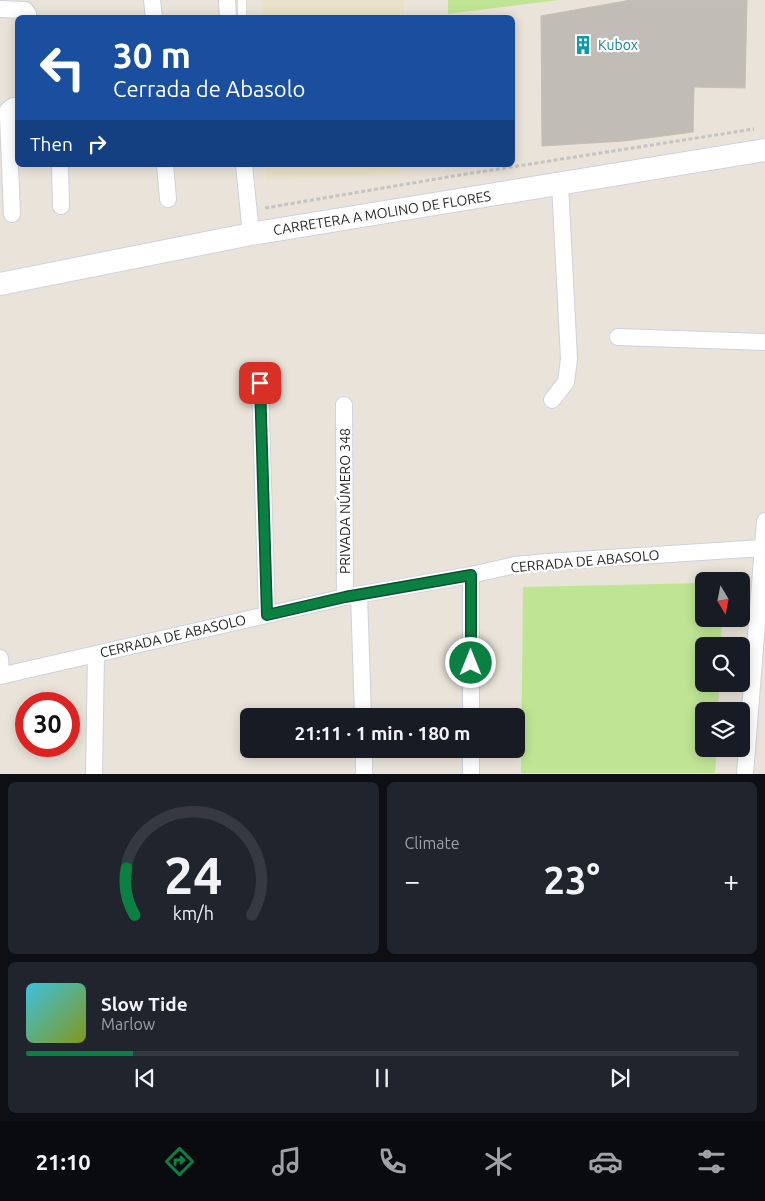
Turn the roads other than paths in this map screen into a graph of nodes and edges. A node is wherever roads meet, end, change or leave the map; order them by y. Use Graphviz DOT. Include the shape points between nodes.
graph roads {
  1 [pos="152,0"];
  2 [pos="227,0"];
  3 [pos="242,0"];
  4 [pos="0,10"];
  5 [pos="28,15"];
  6 [pos="154,15"];
  7 [pos="228,15"];
  8 [pos="242,15"];
  9 [pos="15,106"];
  10 [pos="765,150"];
  11 [pos="60,167"];
  12 [pos="165,167"];
  13 [pos="244,167"];
  14 [pos="560,184"];
  15 [pos="168,199"];
  16 [pos="60,206"];
  17 [pos="12,214"];
  18 [pos="251,234"];
  19 [pos="0,284"];
  20 [pos="618,337"];
  21 [pos="765,342"];
  22 [pos="260,383"];
  23 [pos="552,400"];
  24 [pos="344,406"];
  25 [pos="765,521"];
  26 [pos="762,548"];
  27 [pos="471,575"];
  28 [pos="352,596"];
  29 [pos="267,615"];
  30 [pos="96,654"];
  31 [pos="0,658"];
  32 [pos="0,676"];
  33 [pos="362,708"];
  34 [pos="471,708"];
  35 [pos="364,758"];
  36 [pos="471,758"];
  37 [pos="94,774"];
  38 [pos="364,774"];
  39 [pos="471,774"];
  40 [pos="744,774"];
  1 -- 6 [label="street"];
  2 -- 7 [label="street"];
  3 -- 8 [label="lane"];
  4 -- 5 [label="street" via="25,10"];
  9 -- 17 [label="street" via="8,110"];
  10 -- 14 [label="main road, CARRETERA A MOLINO DE FLORES"];
  11 -- 16 [label="street"];
  12 -- 15 [label="street"];
  13 -- 18 [label="street"];
  14 -- 18 [label="main road, CARRETERA A MOLINO DE FLORES"];
  14 -- 23 [label="street" via="569,359 566,382"];
  18 -- 19 [label="main road, CARRETERA A MOLINO DE FLORES"];
  20 -- 21 [label="street"];
  22 -- 29 [label="street"];
  24 -- 28 [label="street, PRIVADA NÚMERO 348"];
  25 -- 26 [label="street"];
  26 -- 27 [label="street, CERRADA DE ABASOLO" via="547,562"];
  26 -- 40 [label="street"];
  27 -- 28 [label="street, CERRADA DE ABASOLO"];
  27 -- 34 [label="street"];
  28 -- 29 [label="street, CERRADA DE ABASOLO"];
  28 -- 33 [label="street, PRIVADA NÚMERO 348"];
  29 -- 30 [label="street, CERRADA DE ABASOLO"];
  30 -- 32 [label="street, CERRADA DE ABASOLO"];
  30 -- 37 [label="street"];
  31 -- 32 [label="street"];
  35 -- 38 [label="street"];
  36 -- 39 [label="street"];
}
